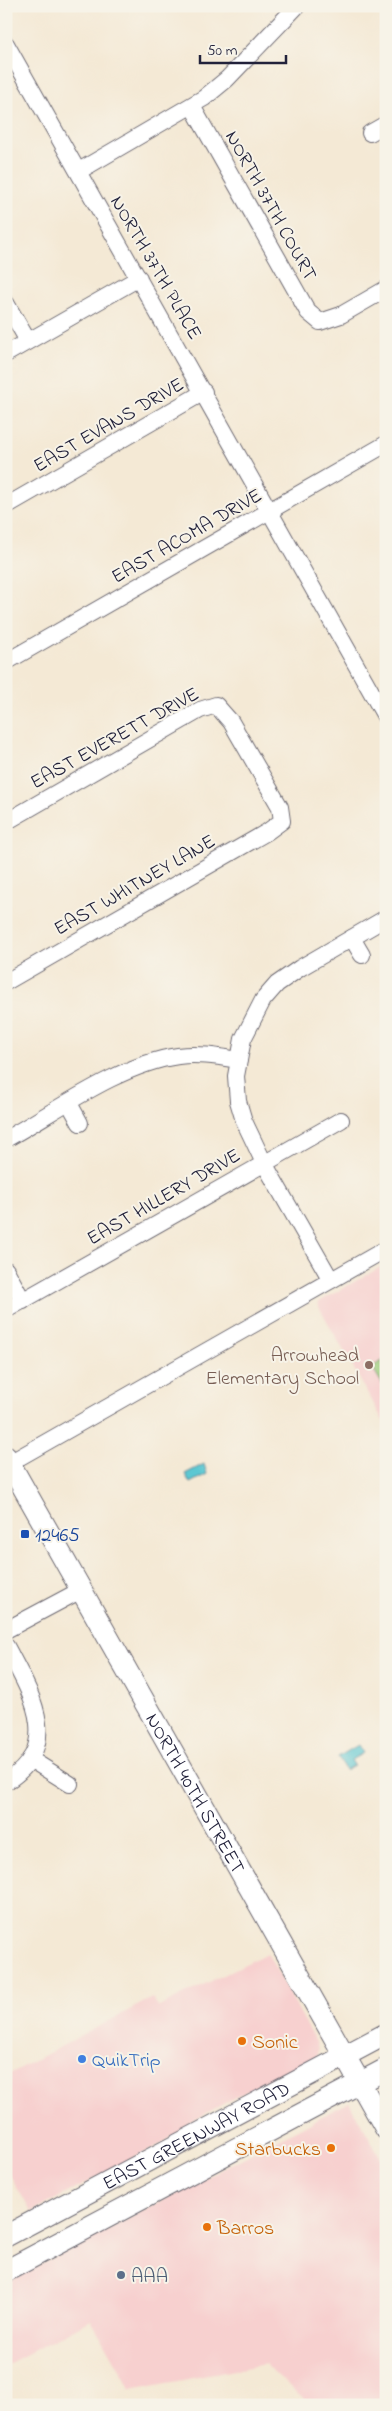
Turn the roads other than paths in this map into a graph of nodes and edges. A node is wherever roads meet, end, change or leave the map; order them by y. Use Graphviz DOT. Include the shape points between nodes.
graph roads {
  1 [pos="297,6"];
  2 [pos="6,44"];
  3 [pos="192,106"];
  4 [pos="386,124"];
  5 [pos="370,133"];
  6 [pos="79,171"];
  7 [pos="139,278"];
  8 [pos="386,289"];
  9 [pos="6,302"];
  10 [pos="28,341"];
  11 [pos="6,354"];
  12 [pos="204,392"];
  13 [pos="386,444"];
  14 [pos="6,506"];
  15 [pos="269,512"];
  16 [pos="6,662"];
  17 [pos="386,718"];
  18 [pos="282,821"];
  19 [pos="6,822"];
  20 [pos="386,918"];
  21 [pos="352,938"];
  22 [pos="362,955"];
  23 [pos="6,982"];
  24 [pos="240,1060"];
  25 [pos="69,1103"];
  26 [pos="340,1120"];
  27 [pos="80,1123"];
  28 [pos="6,1139"];
  29 [pos="264,1163"];
  30 [pos="386,1249"];
  31 [pos="6,1270"];
  32 [pos="331,1280"];
  33 [pos="23,1300"];
  34 [pos="6,1310"];
  35 [pos="7,1462"];
  36 [pos="81,1590"];
  37 [pos="6,1630"];
  38 [pos="6,1646"];
  39 [pos="30,1759"];
  40 [pos="6,1782"];
  41 [pos="70,1784"];
  42 [pos="386,2034"];
  43 [pos="345,2057"];
  44 [pos="386,2069"];
  45 [pos="360,2083"];
  46 [pos="386,2129"];
  47 [pos="6,2236"];
  48 [pos="6,2271"];
  1 -- 3 [label="street" via="227,80"];
  2 -- 6 [label="street, NORTH 37TH PLACE"];
  3 -- 6 [label="street"];
  3 -- 8 [label="street, NORTH 37TH COURT" via="308,312 320,322 341,315"];
  4 -- 5 [label="street"];
  6 -- 7 [label="street, NORTH 37TH PLACE"];
  7 -- 10 [label="street"];
  7 -- 12 [label="street, NORTH 37TH PLACE"];
  9 -- 10 [label="street"];
  10 -- 11 [label="street"];
  12 -- 14 [label="street, EAST EVANS DRIVE"];
  12 -- 15 [label="street, NORTH 37TH PLACE"];
  13 -- 15 [label="street, EAST ACOMA DRIVE"];
  15 -- 16 [label="street, EAST ACOMA DRIVE"];
  15 -- 17 [label="street, NORTH 37TH PLACE"];
  18 -- 19 [label="street, EAST EVERETT DRIVE" via="280,807 231,722 216,704 200,710"];
  18 -- 23 [label="street, EAST WHITNEY LANE"];
  20 -- 21 [label="street"];
  21 -- 22 [label="street"];
  21 -- 24 [label="street" via="277,984 263,1000 243,1038"];
  24 -- 25 [label="street" via="180,1055 158,1060 116,1075"];
  24 -- 29 [label="street" via="236,1076 238,1101"];
  25 -- 27 [label="street"];
  25 -- 28 [label="street"];
  26 -- 29 [label="street, EAST HILLERY DRIVE"];
  29 -- 32 [label="street"];
  29 -- 33 [label="street, EAST HILLERY DRIVE"];
  30 -- 32 [label="street"];
  31 -- 33 [label="street"];
  32 -- 35 [label="street"];
  33 -- 34 [label="street, EAST HILLERY DRIVE"];
  35 -- 36 [label="main road, NORTH 40TH STREET"];
  36 -- 37 [label="street"];
  36 -- 43 [label="main road, NORTH 40TH STREET"];
  38 -- 39 [label="street" via="31,1693 39,1718 39,1733"];
  39 -- 40 [label="street" via="17,1775"];
  39 -- 41 [label="street"];
  42 -- 43 [label="main road, EAST GREENWAY ROAD"];
  43 -- 45 [label="main road, NORTH 40TH STREET"];
  43 -- 47 [label="main road, EAST GREENWAY ROAD"];
  44 -- 45 [label="main road, EAST GREENWAY ROAD"];
  45 -- 46 [label="main road, NORTH 40TH STREET"];
  45 -- 48 [label="main road, EAST GREENWAY ROAD"];
}
